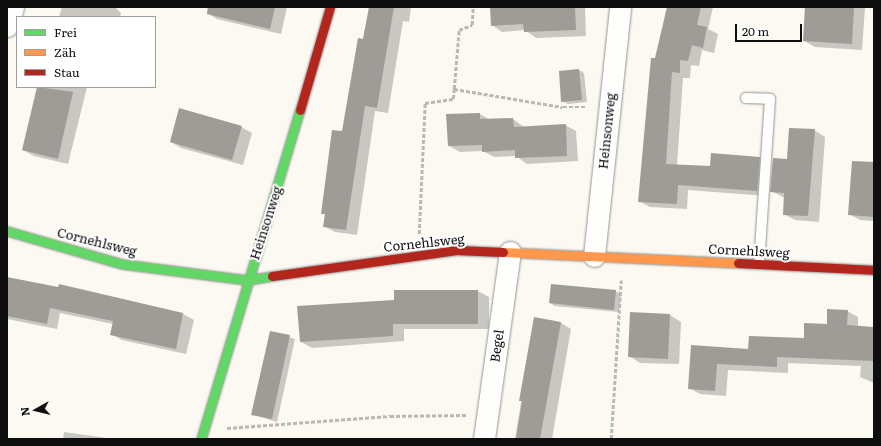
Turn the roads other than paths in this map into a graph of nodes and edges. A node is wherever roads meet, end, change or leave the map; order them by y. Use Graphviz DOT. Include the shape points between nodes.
graph roads {
  1 [pos="13,7"];
  2 [pos="330,7"];
  3 [pos="620,7"];
  4 [pos="7,26"];
  5 [pos="746,98"];
  6 [pos="7,232"];
  7 [pos="510,252"];
  8 [pos="594,256"];
  9 [pos="759,264"];
  10 [pos="874,270"];
  11 [pos="247,280"];
  12 [pos="202,435"];
  13 [pos="484,439"];
  1 -- 4 [label="street"];
  2 -- 11 [label="street, Heinsonweg" via="271,213"];
  3 -- 8 [label="street, Heinsonweg"];
  5 -- 9 [label="lane" via="770,99"];
  6 -- 11 [label="street, Cornehlsweg" via="122,264"];
  7 -- 8 [label="street, Cornehlsweg"];
  7 -- 11 [label="street, Cornehlsweg" via="456,250"];
  7 -- 13 [label="street, Begel"];
  8 -- 9 [label="street, Cornehlsweg"];
  9 -- 10 [label="street, Cornehlsweg"];
  11 -- 12 [label="street, Heinsonweg"];
}
